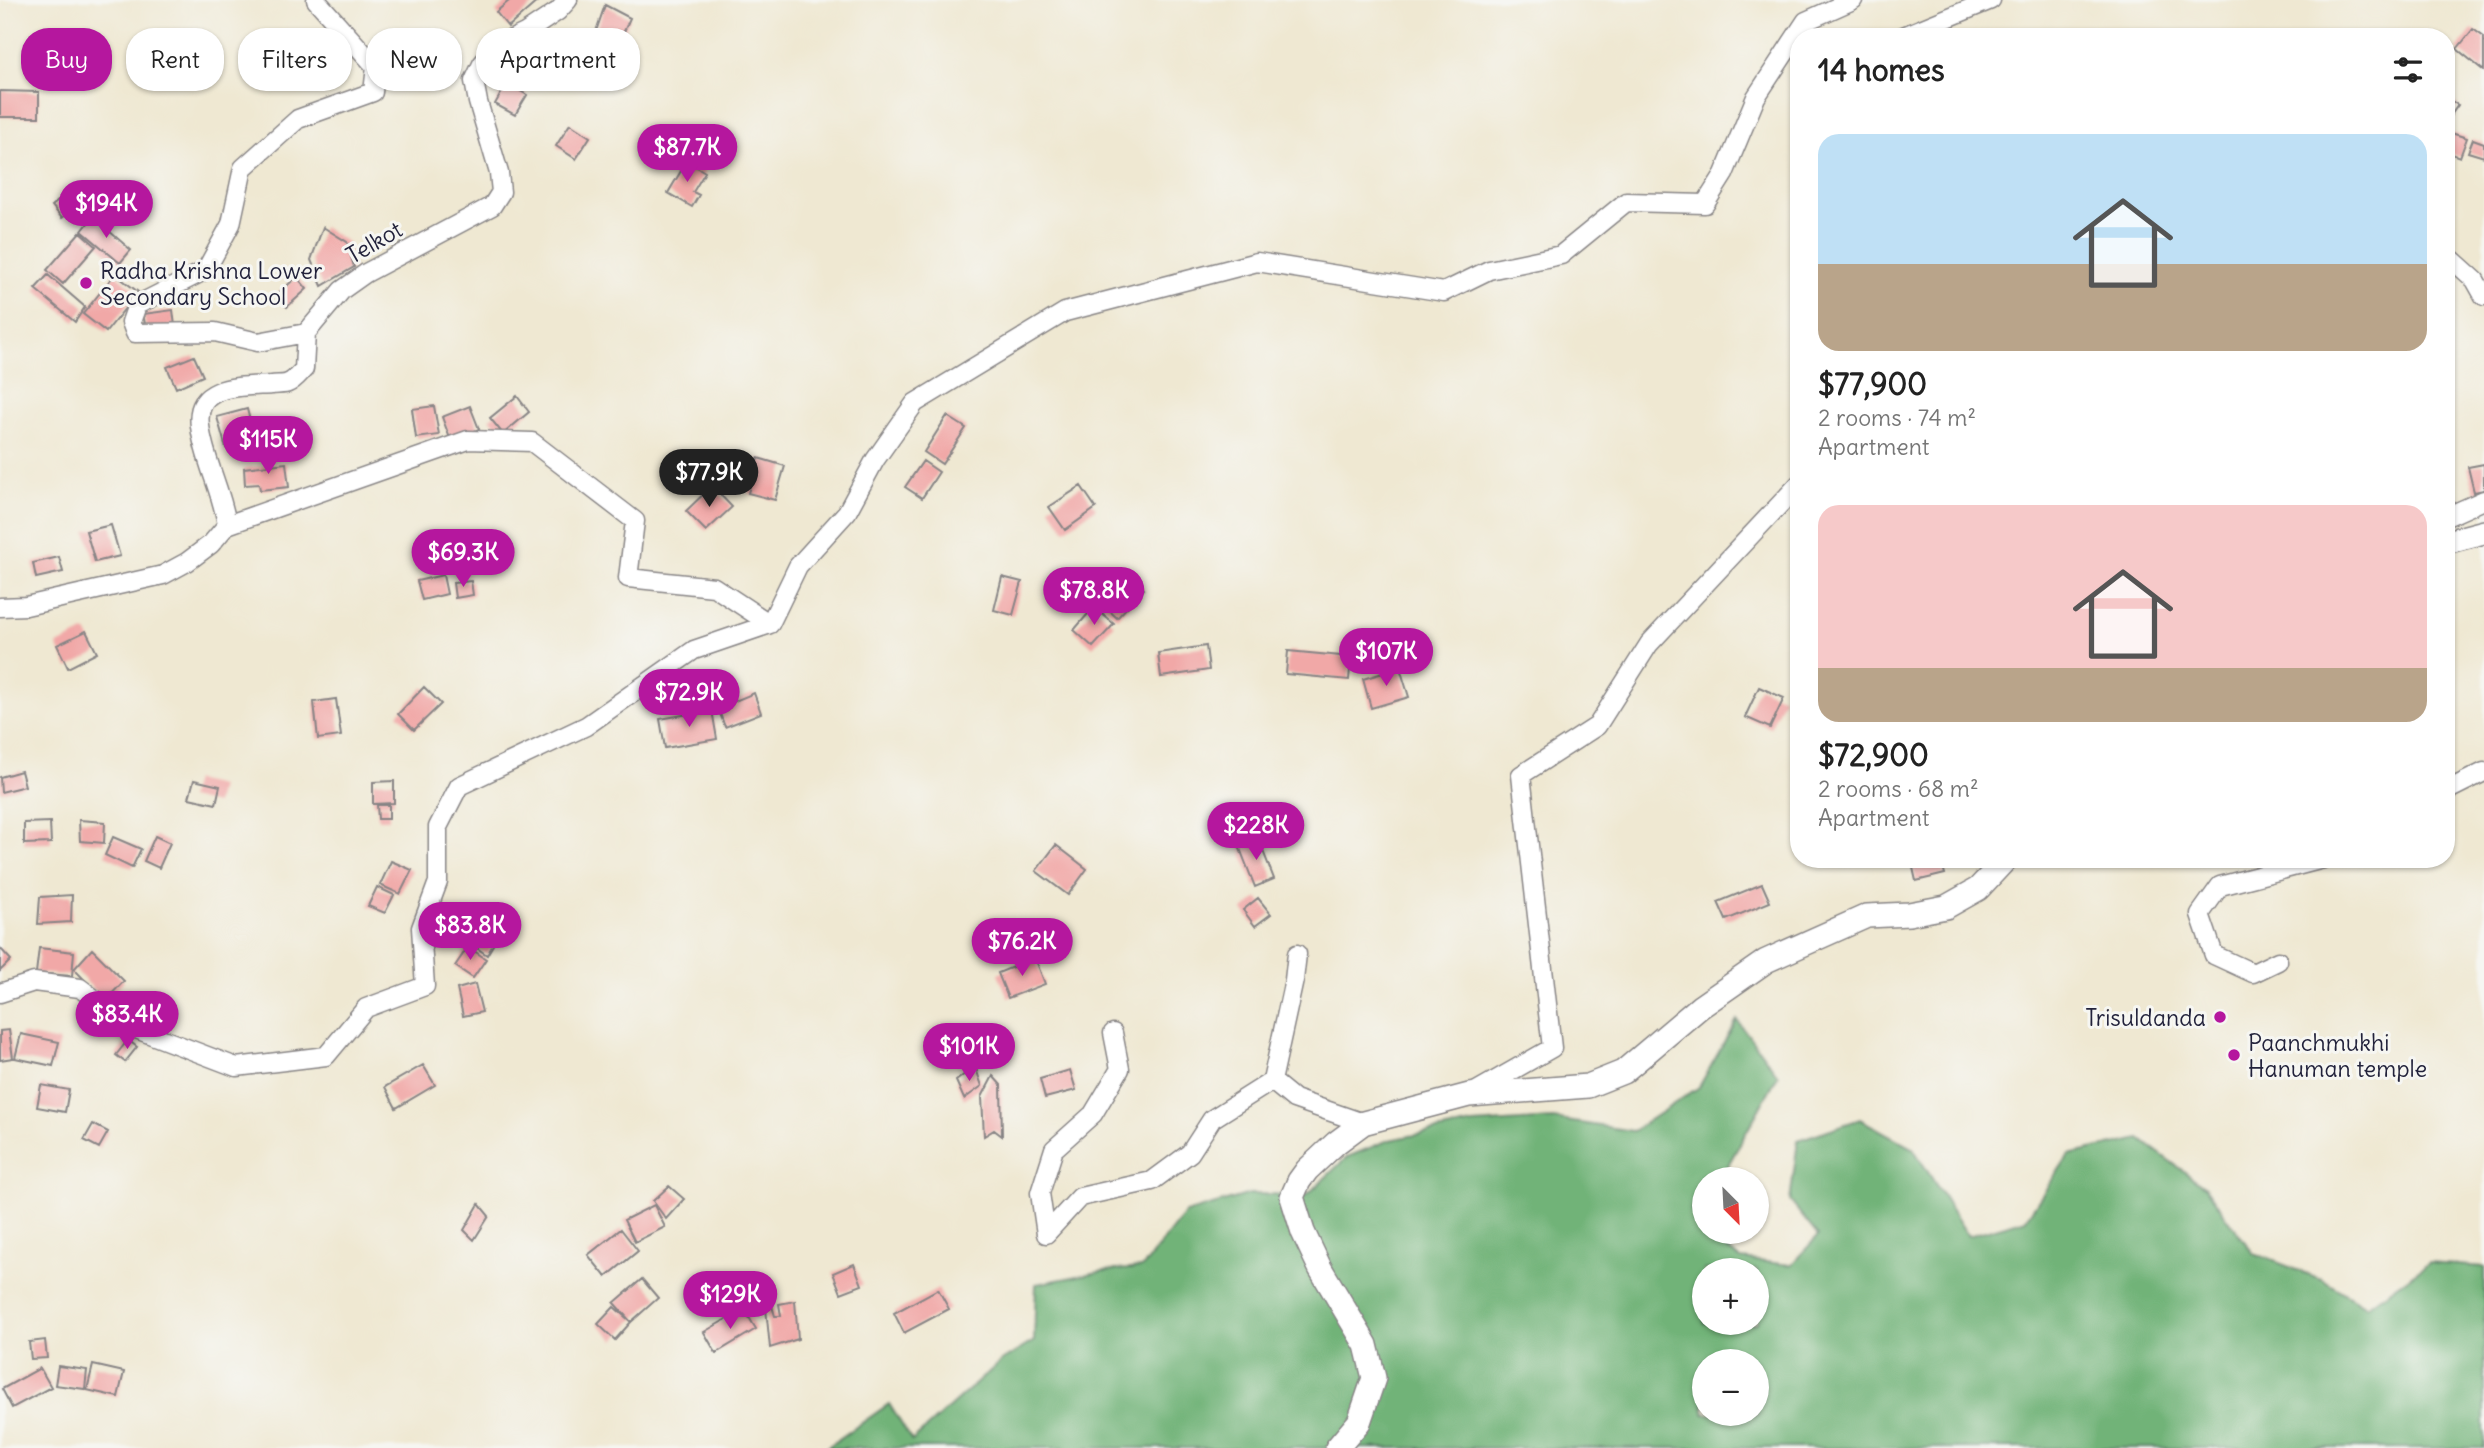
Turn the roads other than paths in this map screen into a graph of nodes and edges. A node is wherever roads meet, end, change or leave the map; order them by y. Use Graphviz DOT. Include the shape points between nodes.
graph roads {
  1 [pos="316,0"];
  2 [pos="568,0"];
  3 [pos="1853,0"];
  4 [pos="1991,0"];
  5 [pos="1801,28"];
  6 [pos="1923,28"];
  7 [pos="1790,45"];
  8 [pos="2455,262"];
  9 [pos="2484,296"];
  10 [pos="306,332"];
  11 [pos="1790,494"];
  12 [pos="2484,500"];
  13 [pos="2455,512"];
  14 [pos="227,525"];
  15 [pos="2484,532"];
  16 [pos="2455,540"];
  17 [pos="0,607"];
  18 [pos="770,624"];
  19 [pos="2484,772"];
  20 [pos="2455,786"];
  21 [pos="1998,868"];
  22 [pos="2293,868"];
  23 [pos="1297,954"];
  24 [pos="2278,961"];
  25 [pos="0,993"];
  26 [pos="1113,1033"];
  27 [pos="1272,1080"];
  28 [pos="1469,1095"];
  29 [pos="1363,1123"];
  30 [pos="1337,1448"];
  1 -- 10 [label="street" via="376,67 373,92 298,119 243,168 231,224 206,270 137,305 131,322 135,333 215,331 258,342"];
  2 -- 10 [label="street, Telkot" via="525,33 497,46 474,81 499,173 501,192 492,206 366,272 342,290"];
  3 -- 5 [label="street" via="1806,21"];
  4 -- 6 [label="street"];
  7 -- 18 [label="street" via="1756,97 1724,174 1705,204 1626,202 1561,255 1489,270 1444,292 1257,262 1065,312 915,403 875,460 847,512 798,566"];
  8 -- 9 [label="street" via="2475,280"];
  10 -- 14 [label="street" via="304,369 287,384 228,388 209,396 199,410"];
  11 -- 28 [label="street" via="1649,644 1597,726 1521,775 1552,1048"];
  12 -- 13 [label="street"];
  14 -- 17 [label="street" via="211,544 163,575 26,607"];
  14 -- 18 [label="street" via="468,440 532,442 635,521 628,578 714,587"];
  15 -- 16 [label="street"];
  18 -- 25 [label="street" via="694,650 586,726 459,786 438,827 438,882 421,928 425,986 366,1008 326,1056 236,1068 131,1027 80,988 34,982"];
  19 -- 20 [label="street"];
  21 -- 28 [label="street" via="1978,889 1946,907 1867,916 1766,961 1700,1007 1623,1072 1588,1086"];
  22 -- 24 [label="street" via="2220,886 2200,914 2214,955 2253,973"];
  23 -- 27 [label="street"];
  26 -- 27 [label="street" via="1120,1069 1093,1114 1054,1149 1040,1193 1046,1234 1080,1197 1152,1181 1190,1153 1212,1119"];
  27 -- 29 [label="street" via="1294,1099"];
  28 -- 29 [label="street"];
  29 -- 30 [label="street" via="1307,1170 1292,1197 1320,1268 1366,1345 1374,1378 1359,1422"];
}
